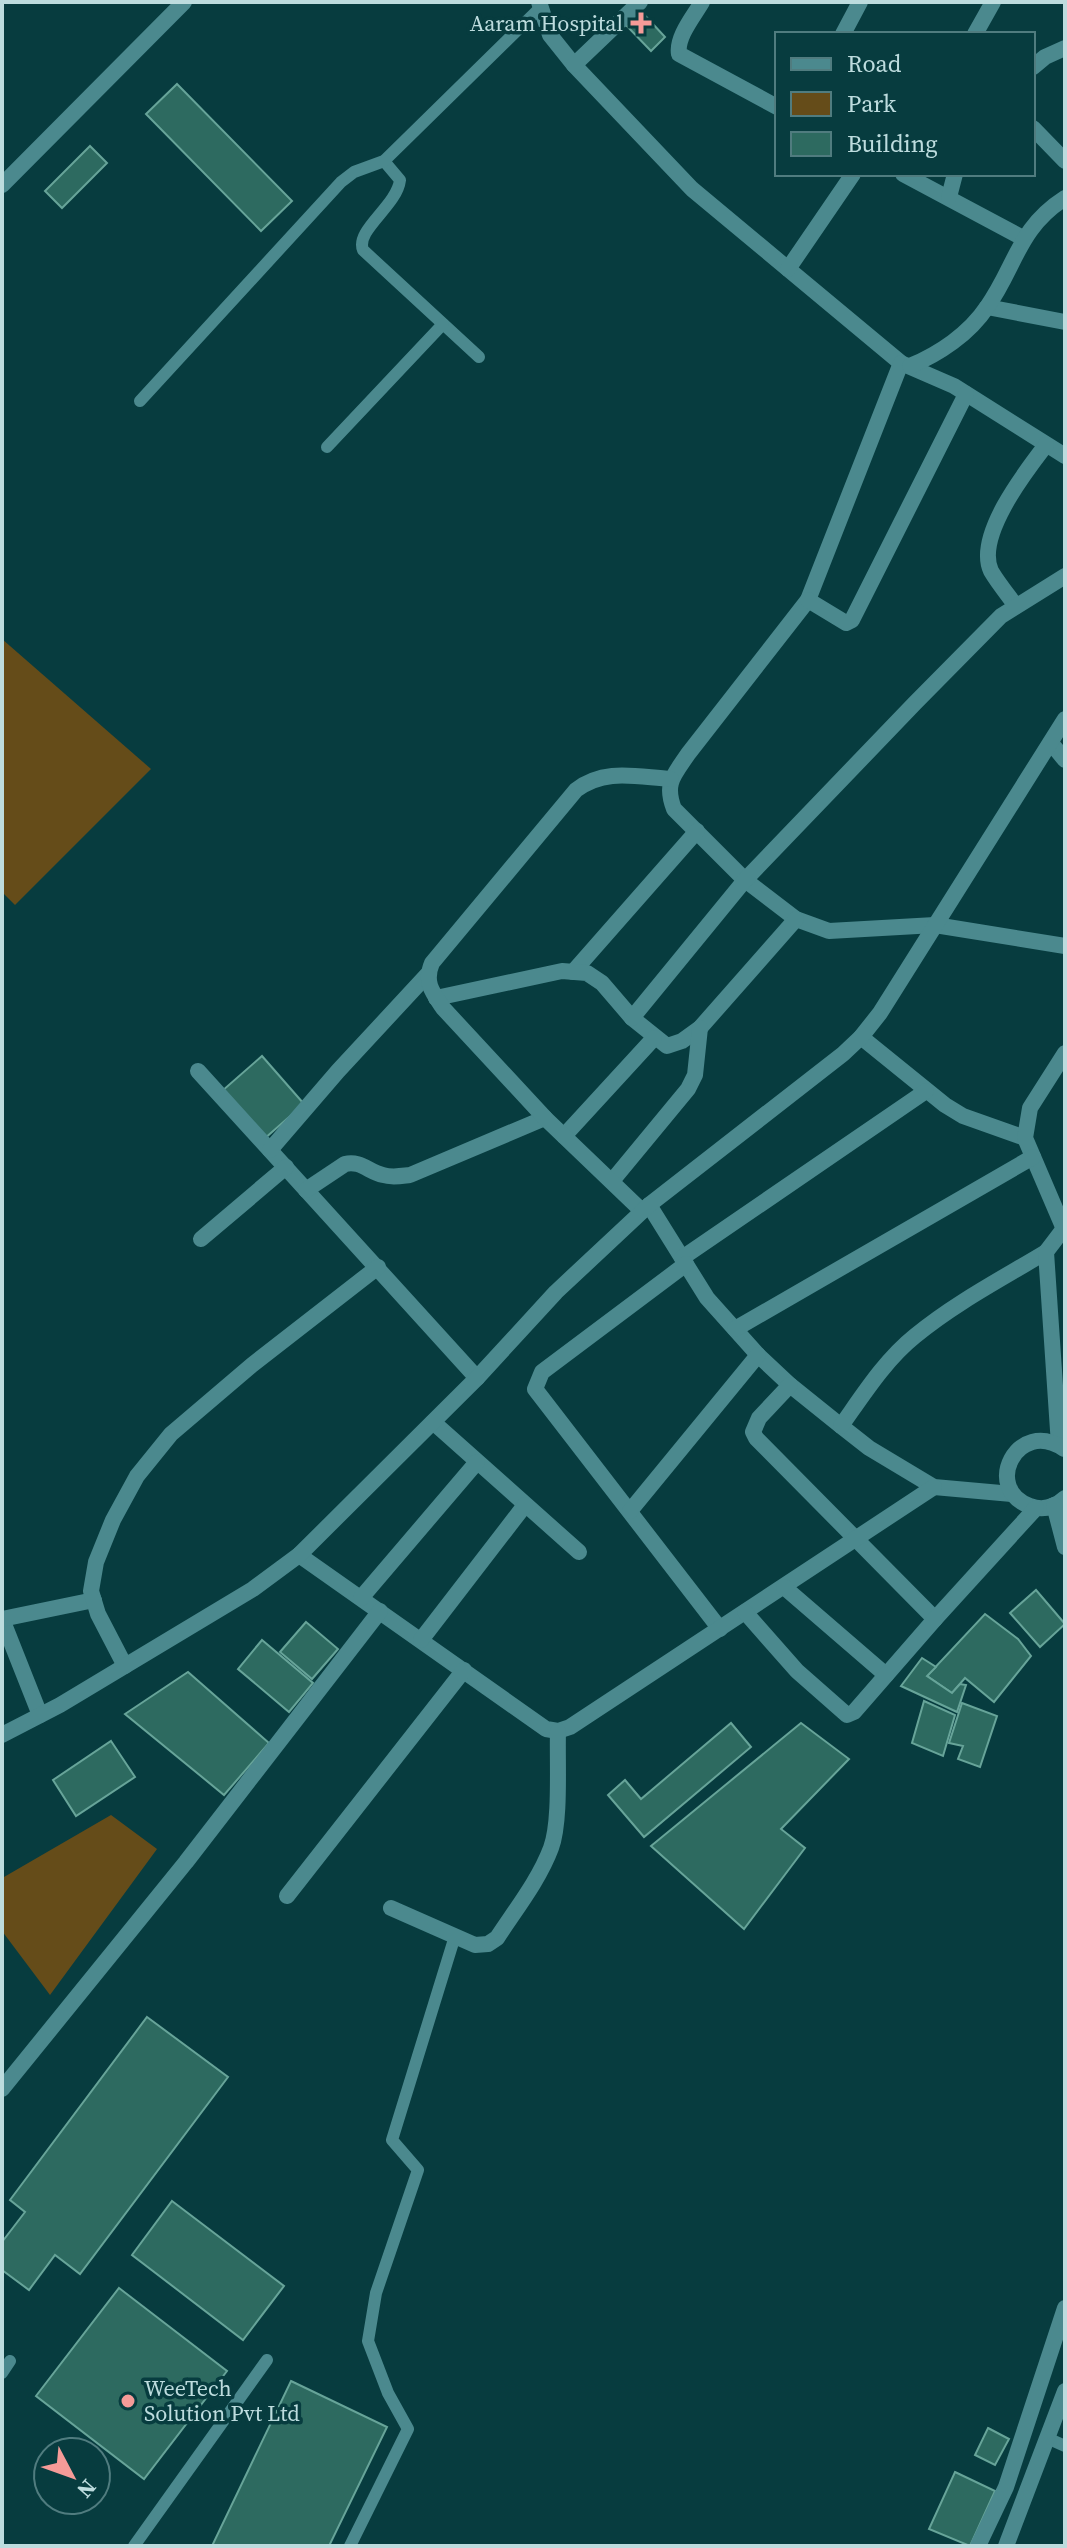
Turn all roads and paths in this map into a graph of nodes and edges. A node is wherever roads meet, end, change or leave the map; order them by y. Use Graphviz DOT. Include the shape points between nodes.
graph roads {
  1 [pos="184,2"];
  2 [pos="640,2"];
  3 [pos="702,2"];
  4 [pos="860,2"];
  5 [pos="993,2"];
  6 [pos="539,6"];
  7 [pos="844,32"];
  8 [pos="976,32"];
  9 [pos="1065,48"];
  10 [pos="574,65"];
  11 [pos="1035,65"];
  12 [pos="775,106"];
  13 [pos="1035,130"];
  14 [pos="384,161"];
  15 [pos="1065,161"];
  16 [pos="852,176"];
  17 [pos="907,176"];
  18 [pos="954,176"];
  19 [pos="2,185"];
  20 [pos="949,197"];
  21 [pos="1065,198"];
  22 [pos="1023,238"];
  23 [pos="788,269"];
  24 [pos="987,307"];
  25 [pos="1065,322"];
  26 [pos="443,324"];
  27 [pos="479,357"];
  28 [pos="905,365"];
  29 [pos="966,394"];
  30 [pos="140,401"];
  31 [pos="1046,445"];
  32 [pos="327,447"];
  33 [pos="1065,456"];
  34 [pos="1065,576"];
  35 [pos="808,600"];
  36 [pos="1016,606"];
  37 [pos="1065,719"];
  38 [pos="1051,743"];
  39 [pos="1065,760"];
  40 [pos="671,779"];
  41 [pos="697,831"];
  42 [pos="745,880"];
  43 [pos="796,919"];
  44 [pos="935,925"];
  45 [pos="1065,946"];
  46 [pos="573,972"];
  47 [pos="427,975"];
  48 [pos="436,998"];
  49 [pos="632,1018"];
  50 [pos="700,1028"];
  51 [pos="861,1037"];
  52 [pos="654,1038"];
  53 [pos="1065,1053"];
  54 [pos="198,1071"];
  55 [pos="926,1091"];
  56 [pos="545,1118"];
  57 [pos="564,1136"];
  58 [pos="1025,1138"];
  59 [pos="270,1150"];
  60 [pos="1033,1157"];
  61 [pos="286,1167"];
  62 [pos="612,1181"];
  63 [pos="306,1190"];
  64 [pos="646,1208"];
  65 [pos="1064,1228"];
  66 [pos="201,1239"];
  67 [pos="1046,1252"];
  68 [pos="684,1261"];
  69 [pos="378,1267"];
  70 [pos="735,1329"];
  71 [pos="758,1355"];
  72 [pos="477,1378"];
  73 [pos="790,1385"];
  74 [pos="433,1422"];
  75 [pos="841,1426"];
  76 [pos="1062,1448"];
  77 [pos="477,1462"];
  78 [pos="934,1487"];
  79 [pos="1012,1494"];
  80 [pos="1060,1502"];
  81 [pos="525,1505"];
  82 [pos="1036,1508"];
  83 [pos="630,1511"];
  84 [pos="856,1540"];
  85 [pos="1065,1547"];
  86 [pos="579,1552"];
  87 [pos="299,1555"];
  88 [pos="784,1587"];
  89 [pos="361,1598"];
  90 [pos="94,1600"];
  91 [pos="380,1611"];
  92 [pos="745,1612"];
  93 [pos="2,1619"];
  94 [pos="935,1619"];
  95 [pos="720,1629"];
  96 [pos="421,1640"];
  97 [pos="125,1666"];
  98 [pos="464,1670"];
  99 [pos="886,1675"];
  100 [pos="40,1715"];
  101 [pos="558,1731"];
  102 [pos="2,1735"];
  103 [pos="287,1896"];
  104 [pos="391,1908"];
  105 [pos="455,1936"];
  106 [pos="2,2089"];
  107 [pos="1065,2308"];
  108 [pos="267,2360"];
  109 [pos="10,2361"];
  110 [pos="2,2373"];
  111 [pos="1065,2391"];
  112 [pos="1047,2438"];
  113 [pos="1065,2446"];
  114 [pos="134,2546"];
  115 [pos="350,2546"];
  116 [pos="978,2546"];
  117 [pos="1006,2546"];
  1 -- 19 [label="street"];
  2 -- 10 [label="street"];
  3 -- 12 [label="street" via="677,46 679,54"];
  4 -- 7 [label="street"];
  5 -- 8 [label="street"];
  6 -- 10 [label="street" via="550,35"];
  6 -- 14 [label="lane"];
  9 -- 11 [label="street"];
  10 -- 23 [label="street" via="692,189"];
  13 -- 15 [label="street"];
  14 -- 26 [label="lane" via="400,180 399,190 360,243"];
  14 -- 30 [label="lane" via="341,182"];
  16 -- 23 [label="street"];
  17 -- 20 [label="street"];
  18 -- 20 [label="street"];
  20 -- 22 [label="street"];
  21 -- 22 [label="street"];
  22 -- 24 [label="street"];
  23 -- 28 [label="street"];
  24 -- 25 [label="street"];
  24 -- 28 [label="street" via="932,357"];
  26 -- 27 [label="lane"];
  26 -- 32 [label="lane"];
  28 -- 29 [label="street"];
  28 -- 35 [label="street"];
  29 -- 31 [label="street"];
  29 -- 35 [label="street" via="852,620 846,623"];
  31 -- 33 [label="street"];
  31 -- 36 [label="street" via="1012,489 988,553 991,569"];
  34 -- 36 [label="street"];
  35 -- 40 [label="street"];
  36 -- 42 [label="street"];
  37 -- 38 [label="street"];
  38 -- 39 [label="street"];
  38 -- 44 [label="street"];
  40 -- 41 [label="street" via="668,794 674,809"];
  40 -- 47 [label="street" via="603,775 587,781"];
  41 -- 42 [label="street"];
  41 -- 46 [label="street"];
  42 -- 43 [label="street"];
  42 -- 49 [label="street"];
  43 -- 44 [label="street" via="829,931"];
  43 -- 50 [label="street"];
  44 -- 45 [label="street"];
  44 -- 51 [label="street"];
  46 -- 48 [label="street"];
  46 -- 49 [label="street" via="587,973 602,983"];
  47 -- 48 [label="street"];
  47 -- 59 [label="street"];
  48 -- 56 [label="street"];
  49 -- 52 [label="street"];
  50 -- 52 [label="street" via="667,1046"];
  50 -- 62 [label="street" via="695,1075 688,1089"];
  51 -- 55 [label="street"];
  51 -- 64 [label="street"];
  52 -- 57 [label="street"];
  53 -- 58 [label="street" via="1030,1108"];
  54 -- 59 [label="street"];
  55 -- 58 [label="street" via="963,1116"];
  55 -- 68 [label="street"];
  56 -- 57 [label="street"];
  56 -- 63 [label="street" via="410,1175 381,1175 352,1162"];
  57 -- 62 [label="street"];
  58 -- 60 [label="street"];
  59 -- 61 [label="street"];
  60 -- 65 [label="street"];
  60 -- 70 [label="street"];
  61 -- 63 [label="street"];
  61 -- 66 [label="street"];
  62 -- 64 [label="street"];
  63 -- 69 [label="street"];
  64 -- 68 [label="street"];
  64 -- 72 [label="street" via="556,1292"];
  65 -- 67 [label="street"];
  67 -- 75 [label="street" via="914,1336 871,1382"];
  67 -- 76 [label="street"];
  68 -- 70 [label="street"];
  68 -- 83 [label="street" via="542,1372 535,1389"];
  69 -- 72 [label="street"];
  69 -- 90 [label="street" via="171,1434 137,1476 113,1520 96,1562"];
  70 -- 71 [label="street"];
  71 -- 73 [label="street"];
  71 -- 83 [label="street"];
  72 -- 74 [label="street"];
  73 -- 75 [label="street"];
  73 -- 84 [label="street" via="753,1432"];
  74 -- 77 [label="street"];
  74 -- 87 [label="street"];
  75 -- 78 [label="street"];
  76 -- 79 [label="street" via="1040,1440 1020,1448 1008,1466"];
  77 -- 81 [label="street"];
  77 -- 89 [label="street"];
  78 -- 79 [label="street"];
  78 -- 84 [label="street"];
  79 -- 82 [label="street"];
  80 -- 82 [label="street"];
  80 -- 85 [label="street"];
  81 -- 86 [label="street"];
  81 -- 96 [label="street"];
  82 -- 94 [label="street"];
  83 -- 95 [label="street"];
  84 -- 88 [label="street"];
  84 -- 94 [label="street"];
  87 -- 89 [label="street"];
  87 -- 97 [label="street"];
  88 -- 92 [label="street"];
  88 -- 99 [label="street"];
  89 -- 91 [label="street"];
  90 -- 93 [label="street"];
  90 -- 97 [label="street"];
  91 -- 96 [label="street"];
  91 -- 106 [label="street"];
  92 -- 95 [label="street"];
  92 -- 99 [label="street" via="797,1671 847,1715"];
  93 -- 100 [label="street"];
  94 -- 99 [label="street"];
  95 -- 101 [label="street"];
  96 -- 98 [label="street"];
  97 -- 100 [label="street"];
  98 -- 101 [label="street" via="546,1729"];
  98 -- 103 [label="street"];
  100 -- 102 [label="street"];
  101 -- 105 [label="street" via="555,1827 542,1867 497,1938 475,1945"];
  104 -- 105 [label="street"];
  105 -- 115 [label="lane" via="392,2140 418,2170 376,2293 368,2341 408,2429"];
  107 -- 116 [label="street" via="1006,2487"];
  108 -- 114 [label="lane"];
  109 -- 110 [label="lane"];
  111 -- 112 [label="street"];
  112 -- 113 [label="lane"];
  112 -- 117 [label="street"];
}
